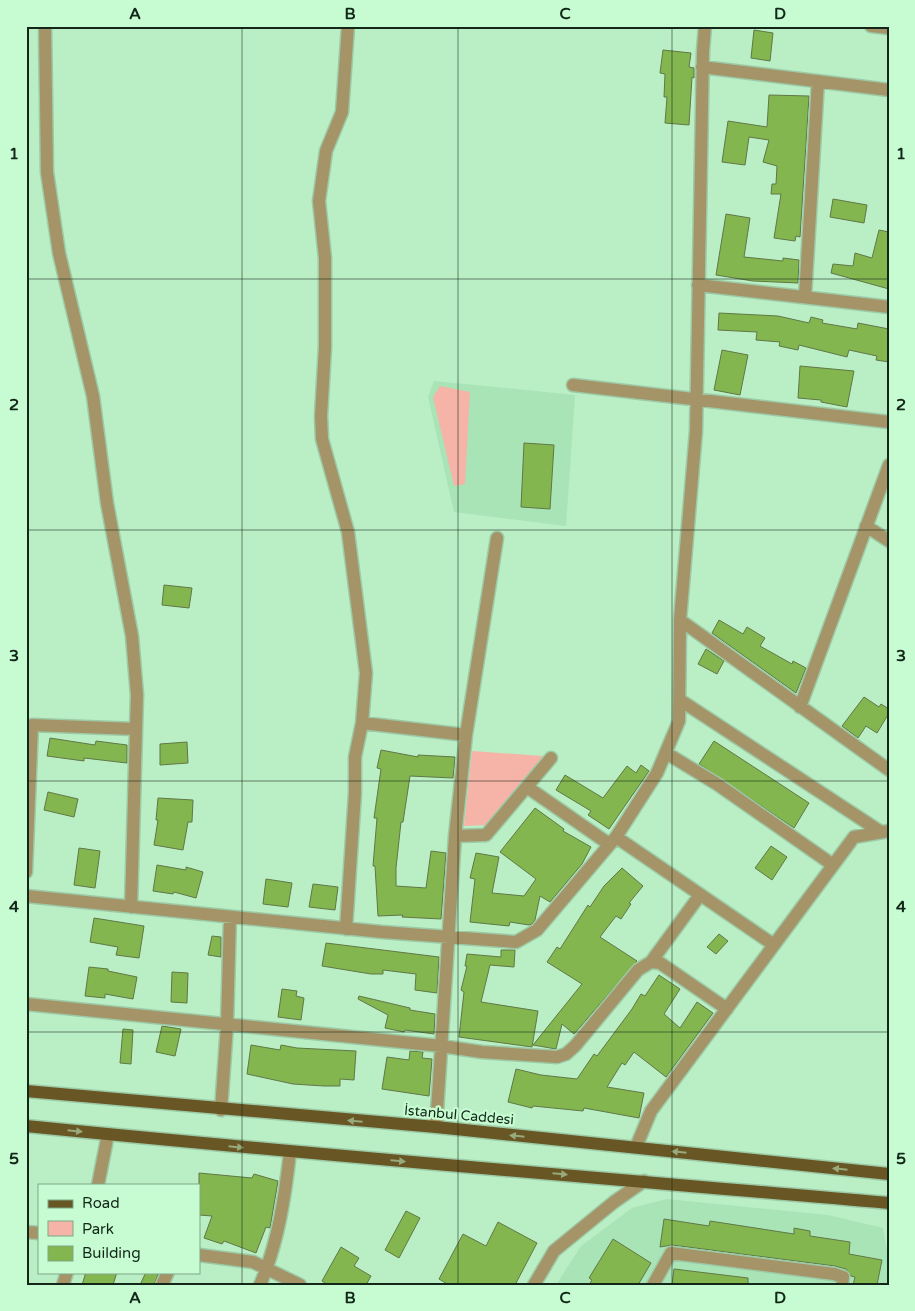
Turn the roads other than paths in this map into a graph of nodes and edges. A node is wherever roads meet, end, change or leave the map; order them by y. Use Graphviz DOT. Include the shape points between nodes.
graph roads {
  1 [pos="45,26"];
  2 [pos="348,26"];
  3 [pos="705,26"];
  4 [pos="871,26"];
  5 [pos="889,28"];
  6 [pos="702,67"];
  7 [pos="818,81"];
  8 [pos="889,90"];
  9 [pos="698,285"];
  10 [pos="805,297"];
  11 [pos="889,307"];
  12 [pos="573,385"];
  13 [pos="696,398"];
  14 [pos="889,422"];
  15 [pos="889,465"];
  16 [pos="866,526"];
  17 [pos="497,538"];
  18 [pos="889,541"];
  19 [pos="680,620"];
  20 [pos="680,700"];
  21 [pos="800,707"];
  22 [pos="362,723"];
  23 [pos="136,728"];
  24 [pos="466,736"];
  25 [pos="666,753"];
  26 [pos="551,758"];
  27 [pos="889,770"];
  28 [pos="527,787"];
  29 [pos="885,831"];
  30 [pos="456,836"];
  31 [pos="612,841"];
  32 [pos="833,865"];
  33 [pos="26,872"];
  34 [pos="700,895"];
  35 [pos="26,896"];
  36 [pos="131,907"];
  37 [pos="230,917"];
  38 [pos="346,929"];
  39 [pos="448,935"];
  40 [pos="774,945"];
  41 [pos="652,962"];
  42 [pos="26,1004"];
  43 [pos="727,1009"];
  44 [pos="227,1025"];
  45 [pos="441,1046"];
  46 [pos="26,1091"];
  47 [pos="221,1110"];
  48 [pos="26,1126"];
  49 [pos="436,1127"];
  50 [pos="108,1134"];
  51 [pos="636,1148"];
  52 [pos="290,1152"];
  53 [pos="889,1174"];
  54 [pos="644,1181"];
  55 [pos="98,1184"];
  56 [pos="889,1203"];
  57 [pos="200,1255"];
  58 [pos="267,1268"];
  59 [pos="260,1285"];
  60 [pos="300,1285"];
  61 [pos="534,1285"];
  62 [pos="653,1285"];
  63 [pos="842,1285"];
  1 -- 23 [label="street" via="47,172 59,253 93,396 132,636"];
  2 -- 22 [label="street" via="342,112 326,151 319,201 325,258 325,347 320,416 322,438 348,532 359,612 366,673"];
  3 -- 6 [label="street"];
  4 -- 5 [label="street"];
  6 -- 7 [label="street"];
  6 -- 9 [label="street"];
  7 -- 8 [label="street"];
  7 -- 10 [label="street"];
  9 -- 10 [label="street"];
  9 -- 13 [label="street"];
  10 -- 11 [label="street"];
  12 -- 13 [label="street"];
  13 -- 14 [label="street"];
  13 -- 19 [label="street"];
  15 -- 16 [label="street"];
  16 -- 18 [label="street"];
  16 -- 21 [label="street"];
  17 -- 24 [label="street"];
  19 -- 20 [label="street"];
  19 -- 21 [label="street"];
  20 -- 25 [label="street" via="679,722"];
  20 -- 29 [label="street"];
  21 -- 27 [label="street"];
  22 -- 24 [label="street"];
  22 -- 38 [label="street" via="355,757"];
  23 -- 33 [label="street" via="32,725"];
  23 -- 36 [label="street"];
  24 -- 30 [label="street"];
  25 -- 31 [label="street" via="657,773"];
  25 -- 32 [label="street" via="717,784"];
  26 -- 28 [label="street"];
  28 -- 30 [label="street" via="486,835"];
  28 -- 31 [label="street"];
  29 -- 32 [label="street" via="854,837"];
  30 -- 39 [label="street"];
  31 -- 34 [label="street"];
  31 -- 39 [label="street" via="537,930 516,942"];
  32 -- 40 [label="street"];
  34 -- 40 [label="street"];
  34 -- 41 [label="street"];
  35 -- 36 [label="street"];
  36 -- 37 [label="street"];
  37 -- 38 [label="street"];
  37 -- 44 [label="street"];
  38 -- 39 [label="street"];
  39 -- 45 [label="street"];
  40 -- 43 [label="street"];
  41 -- 43 [label="street" via="660,963"];
  41 -- 45 [label="street" via="638,970 566,1054 557,1057 510,1054"];
  42 -- 44 [label="street"];
  43 -- 51 [label="street" via="651,1112"];
  44 -- 45 [label="street"];
  44 -- 47 [label="street"];
  45 -- 49 [label="street"];
  46 -- 47 [label="main road, İstanbul Caddesi"];
  49 -- 47 [label="main road, İstanbul Caddesi, one-way"];
  48 -- 50 [label="main road, one-way"];
  51 -- 49 [label="main road, İstanbul Caddesi, one-way"];
  50 -- 52 [label="main road, one-way"];
  50 -- 55 [label="street"];
  53 -- 51 [label="main road, İstanbul Caddesi, one-way"];
  52 -- 54 [label="main road, one-way"];
  52 -- 58 [label="street" via="284,1201"];
  54 -- 56 [label="main road"];
  54 -- 61 [label="street" via="554,1250"];
  57 -- 58 [label="street" via="253,1262"];
  58 -- 59 [label="street"];
  58 -- 60 [label="street"];
  62 -- 63 [label="street" via="671,1253 834,1274 843,1277"];
}
